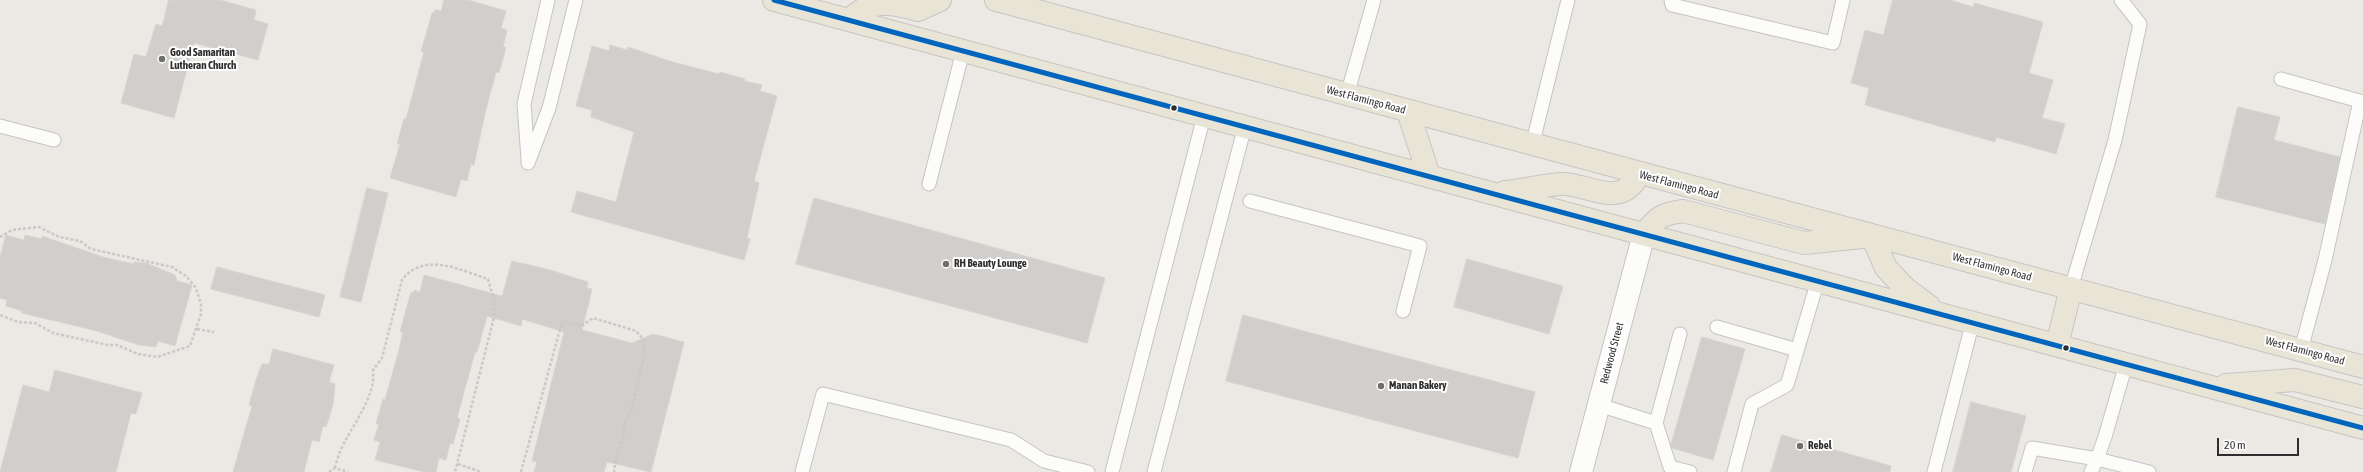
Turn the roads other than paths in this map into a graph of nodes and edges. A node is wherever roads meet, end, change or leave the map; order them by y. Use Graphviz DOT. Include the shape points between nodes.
graph roads {
  1 [pos="548,0"];
  2 [pos="576,0"];
  3 [pos="774,0"];
  4 [pos="940,0"];
  5 [pos="996,0"];
  6 [pos="1374,0"];
  7 [pos="1568,0"];
  8 [pos="1671,0"];
  9 [pos="1843,0"];
  10 [pos="2120,0"];
  11 [pos="849,20"];
  12 [pos="963,51"];
  13 [pos="2281,79"];
  14 [pos="1347,95"];
  15 [pos="2362,102"];
  16 [pos="1408,111"];
  17 [pos="1204,116"];
  18 [pos="0,126"];
  19 [pos="1245,126"];
  20 [pos="54,140"];
  21 [pos="1532,146"];
  22 [pos="1639,174"];
  23 [pos="1429,176"];
  24 [pos="930,184"];
  25 [pos="1496,194"];
  26 [pos="1250,201"];
  27 [pos="1644,234"];
  28 [pos="1872,236"];
  29 [pos="1818,280"];
  30 [pos="2071,288"];
  31 [pos="1402,311"];
  32 [pos="1936,312"];
  33 [pos="1973,321"];
  34 [pos="1717,327"];
  35 [pos="1680,334"];
  36 [pos="2057,345"];
  37 [pos="1798,350"];
  38 [pos="2301,350"];
  39 [pos="2126,364"];
  40 [pos="2363,367"];
  41 [pos="2209,386"];
  42 [pos="2363,397"];
  43 [pos="1598,405"];
  44 [pos="1656,423"];
  45 [pos="2363,428"];
  46 [pos="2097,459"];
  47 [pos="802,472"];
  48 [pos="1088,472"];
  49 [pos="1112,472"];
  50 [pos="1154,472"];
  51 [pos="1581,472"];
  52 [pos="1690,472"];
  53 [pos="1734,472"];
  54 [pos="1934,472"];
  55 [pos="2025,472"];
  56 [pos="2091,472"];
  57 [pos="2149,472"];
  1 -- 2 [label="lane" via="524,104 528,163 549,108"];
  3 -- 11 [label="main road"];
  4 -- 11 [label="main road" via="918,10 886,0 868,2 856,10"];
  5 -- 14 [label="main road, West Flamingo Road"];
  6 -- 14 [label="lane"];
  7 -- 21 [label="lane"];
  8 -- 9 [label="lane" via="1672,5 1833,43"];
  10 -- 30 [label="lane" via="2140,24 2115,140"];
  11 -- 12 [label="main road"];
  12 -- 17 [label="main road"];
  12 -- 24 [label="lane"];
  13 -- 15 [label="lane"];
  14 -- 16 [label="main road, West Flamingo Road"];
  15 -- 38 [label="lane"];
  16 -- 21 [label="main road, West Flamingo Road"];
  16 -- 23 [label="main road"];
  17 -- 19 [label="main road"];
  17 -- 49 [label="lane"];
  18 -- 20 [label="lane"];
  19 -- 23 [label="main road"];
  19 -- 50 [label="lane"];
  21 -- 22 [label="main road, West Flamingo Road"];
  22 -- 25 [label="main road" via="1634,184 1625,190 1611,193 1593,192 1563,184"];
  22 -- 28 [label="main road, West Flamingo Road"];
  23 -- 25 [label="main road"];
  25 -- 27 [label="main road"];
  26 -- 31 [label="lane" via="1420,246"];
  27 -- 28 [label="main road" via="1658,217 1683,211 1804,243"];
  27 -- 29 [label="main road"];
  27 -- 43 [label="street, Redwood Street"];
  28 -- 30 [label="main road, West Flamingo Road"];
  28 -- 32 [label="main road" via="1886,268 1905,288"];
  29 -- 32 [label="main road"];
  29 -- 37 [label="lane"];
  30 -- 36 [label="main road"];
  30 -- 38 [label="main road, West Flamingo Road"];
  32 -- 33 [label="main road"];
  33 -- 36 [label="main road"];
  33 -- 54 [label="lane"];
  34 -- 37 [label="lane"];
  35 -- 44 [label="lane"];
  36 -- 39 [label="main road"];
  37 -- 53 [label="lane" via="1787,385 1752,404"];
  38 -- 40 [label="main road, West Flamingo Road"];
  39 -- 41 [label="main road"];
  39 -- 46 [label="lane"];
  41 -- 42 [label="main road" via="2296,380"];
  41 -- 45 [label="main road"];
  43 -- 44 [label="lane"];
  43 -- 51 [label="street, Redwood Street"];
  44 -- 52 [label="lane" via="1670,467"];
  46 -- 55 [label="lane" via="2032,448"];
  46 -- 56 [label="lane"];
  46 -- 57 [label="lane"];
  47 -- 48 [label="lane" via="823,394 1011,440 1044,461"];
}
